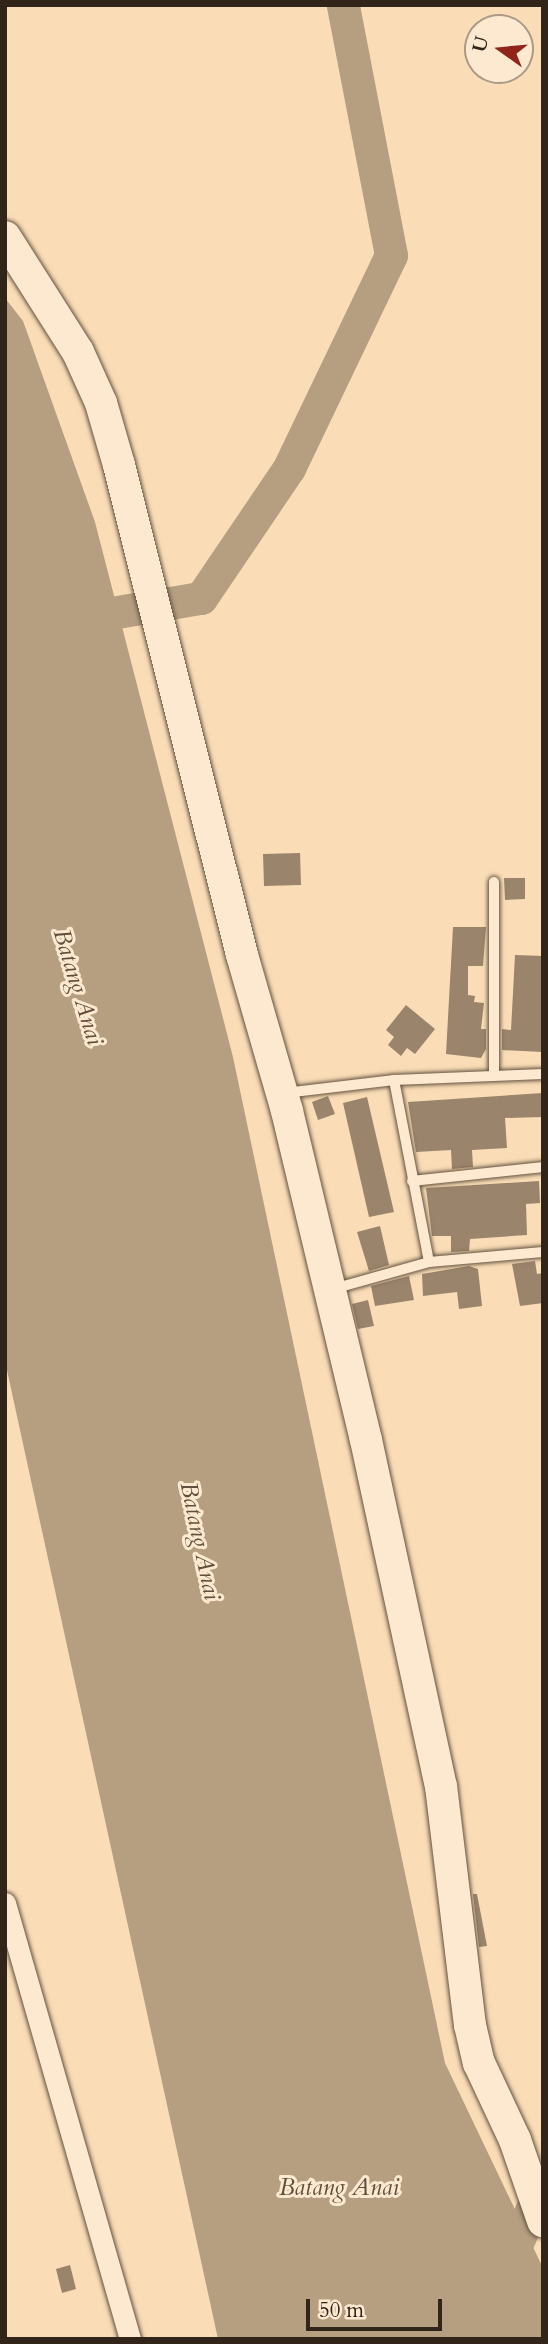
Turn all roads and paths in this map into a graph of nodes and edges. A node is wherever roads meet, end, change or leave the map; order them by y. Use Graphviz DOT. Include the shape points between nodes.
graph roads {
  1 [pos="5,237"];
  2 [pos="494,882"];
  3 [pos="543,1074"];
  4 [pos="494,1076"];
  5 [pos="394,1080"];
  6 [pos="282,1094"];
  7 [pos="543,1167"];
  8 [pos="412,1181"];
  9 [pos="543,1252"];
  10 [pos="429,1262"];
  11 [pos="331,1290"];
  12 [pos="5,1903"];
  13 [pos="541,2217"];
  14 [pos="130,2339"];
  1 -- 6 [label="street" via="48,299 101,403"];
  2 -- 4 [label="lane"];
  3 -- 4 [label="lane"];
  4 -- 5 [label="lane"];
  5 -- 6 [label="lane"];
  5 -- 8 [label="lane"];
  6 -- 11 [label="street"];
  7 -- 8 [label="lane"];
  8 -- 10 [label="lane"];
  9 -- 10 [label="lane"];
  10 -- 11 [label="lane"];
  11 -- 13 [label="street" via="442,1786 470,2025 479,2063 515,2140"];
  12 -- 14 [label="street"];
}
